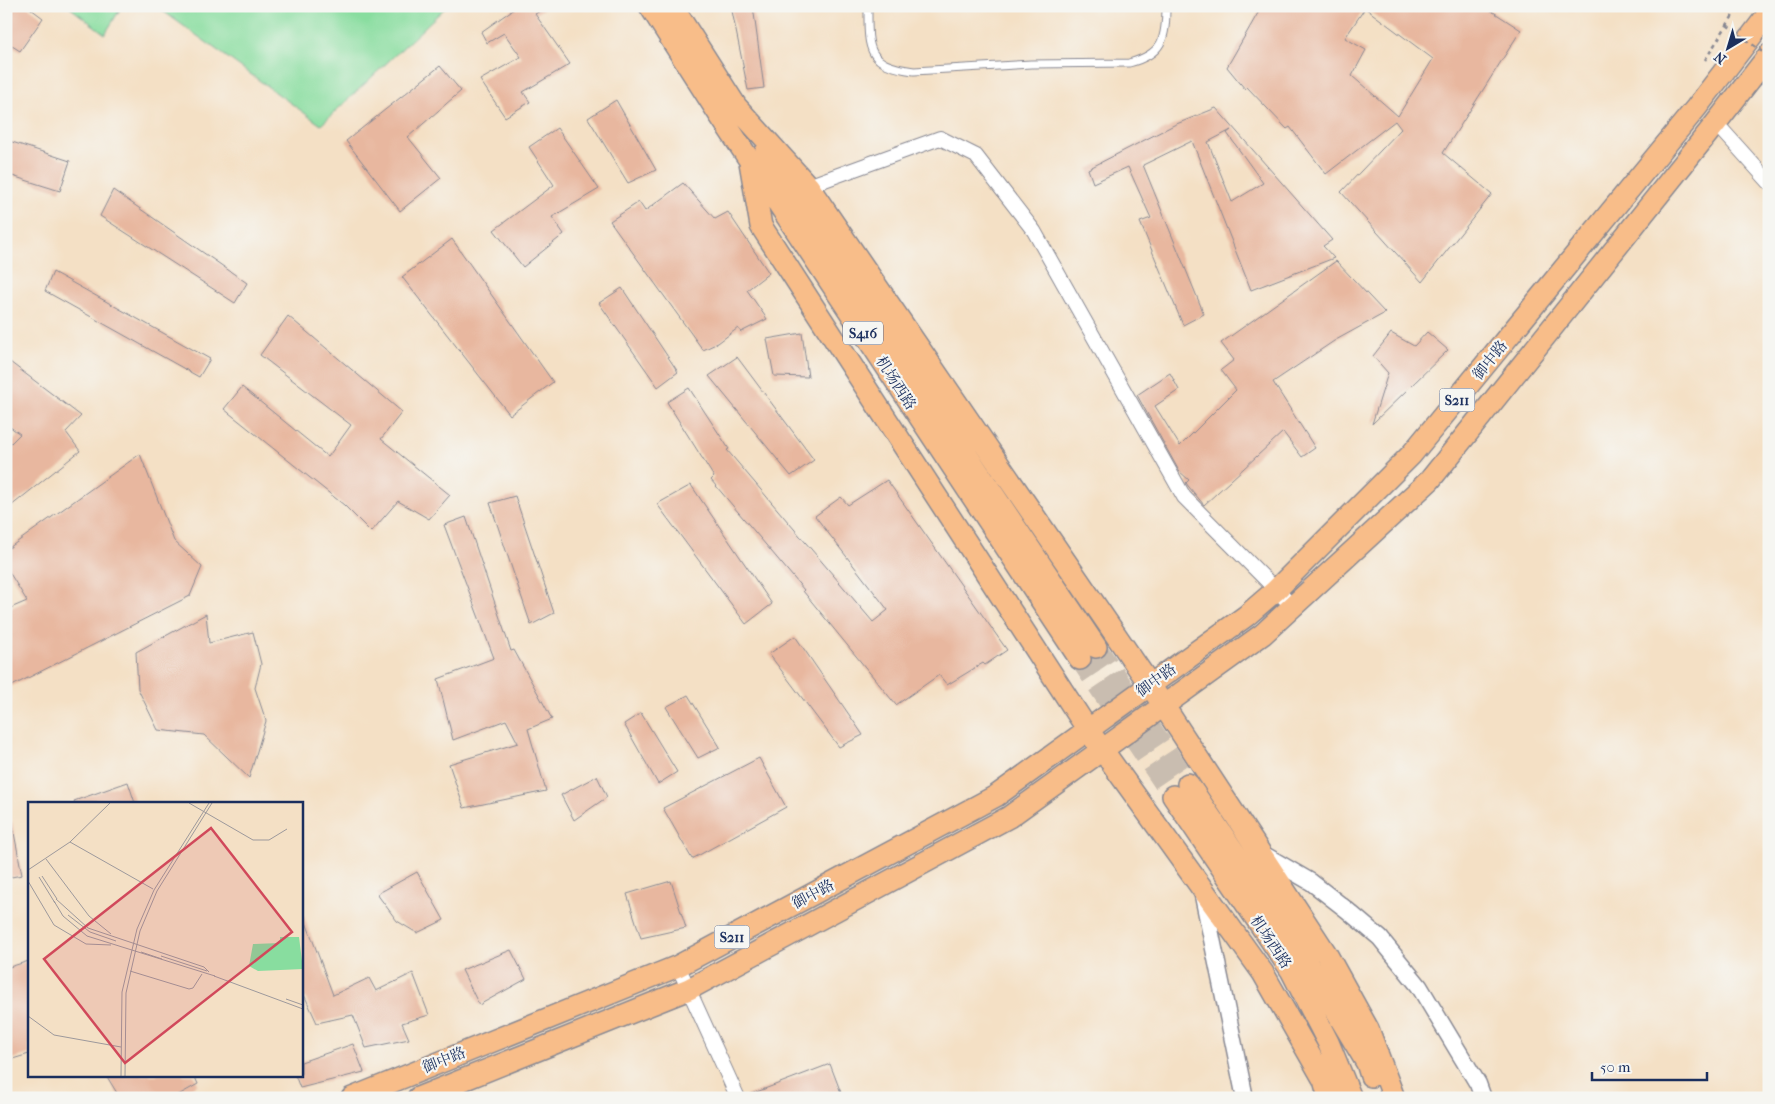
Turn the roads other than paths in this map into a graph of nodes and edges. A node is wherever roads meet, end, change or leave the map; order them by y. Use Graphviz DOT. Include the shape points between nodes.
graph roads {
  1 [pos="650,6"];
  2 [pos="672,6"];
  3 [pos="868,6"];
  4 [pos="1166,6"];
  5 [pos="1769,13"];
  6 [pos="1769,56"];
  7 [pos="734,104"];
  8 [pos="1716,123"];
  9 [pos="750,162"];
  10 [pos="1769,182"];
  11 [pos="808,186"];
  12 [pos="1275,590"];
  13 [pos="1292,606"];
  14 [pos="1150,685"];
  15 [pos="1164,706"];
  16 [pos="1088,730"];
  17 [pos="1102,750"];
  18 [pos="1260,852"];
  19 [pos="1201,886"];
  20 [pos="678,966"];
  21 [pos="689,989"];
  22 [pos="352,1098"];
  23 [pos="418,1098"];
  24 [pos="738,1098"];
  25 [pos="1245,1098"];
  26 [pos="1329,1098"];
  27 [pos="1351,1098"];
  28 [pos="1378,1098"];
  29 [pos="1394,1098"];
  30 [pos="1482,1098"];
  1 -- 9 [label="main road, 机场西路 / S416"];
  2 -- 7 [label="main road, S416"];
  3 -- 4 [label="lane" via="868,39 874,56 897,69 914,71 1031,64 1129,63 1144,59 1163,39"];
  5 -- 12 [label="main road, 御中路 / S211" via="1696,108 1411,455"];
  6 -- 8 [label="main road, 御中路 / S211"];
  7 -- 9 [label="main road, 机场西路 / S416" via="1088,653"];
  7 -- 11 [label="main road"];
  8 -- 10 [label="street"];
  8 -- 13 [label="main road, 御中路 / S211" via="1430,480"];
  9 -- 16 [label="main road" via="761,226"];
  11 -- 12 [label="street" via="940,138 976,156 1034,231 1184,497"];
  11 -- 14 [label="main road"];
  12 -- 13 [label="street"];
  12 -- 14 [label="main road, 御中路 / S211" via="1246,616"];
  13 -- 15 [label="main road, 御中路 / S211" via="1264,634"];
  14 -- 15 [label="main road"];
  14 -- 16 [label="main road, 御中路 / S211"];
  15 -- 17 [label="main road, 御中路 / S211"];
  15 -- 18 [label="main road"];
  16 -- 17 [label="main road"];
  16 -- 20 [label="main road, 御中路 / S211" via="996,796"];
  17 -- 19 [label="main road"];
  17 -- 21 [label="main road, 御中路 / S211" via="1008,817"];
  18 -- 29 [label="main road" via="1327,955 1368,1030"];
  18 -- 30 [label="street" via="1311,882 1380,938 1419,986 1478,1084"];
  19 -- 25 [label="street"];
  19 -- 26 [label="main road" via="1263,973 1324,1080"];
  20 -- 21 [label="street"];
  20 -- 22 [label="main road, 御中路 / S211"];
  21 -- 23 [label="main road, 御中路 / S211"];
  21 -- 24 [label="street"];
  27 -- 28 [label="main road, 机场西路" via="1328,1042 1291,970 1180,790 1288,931 1367,1062"];
}
